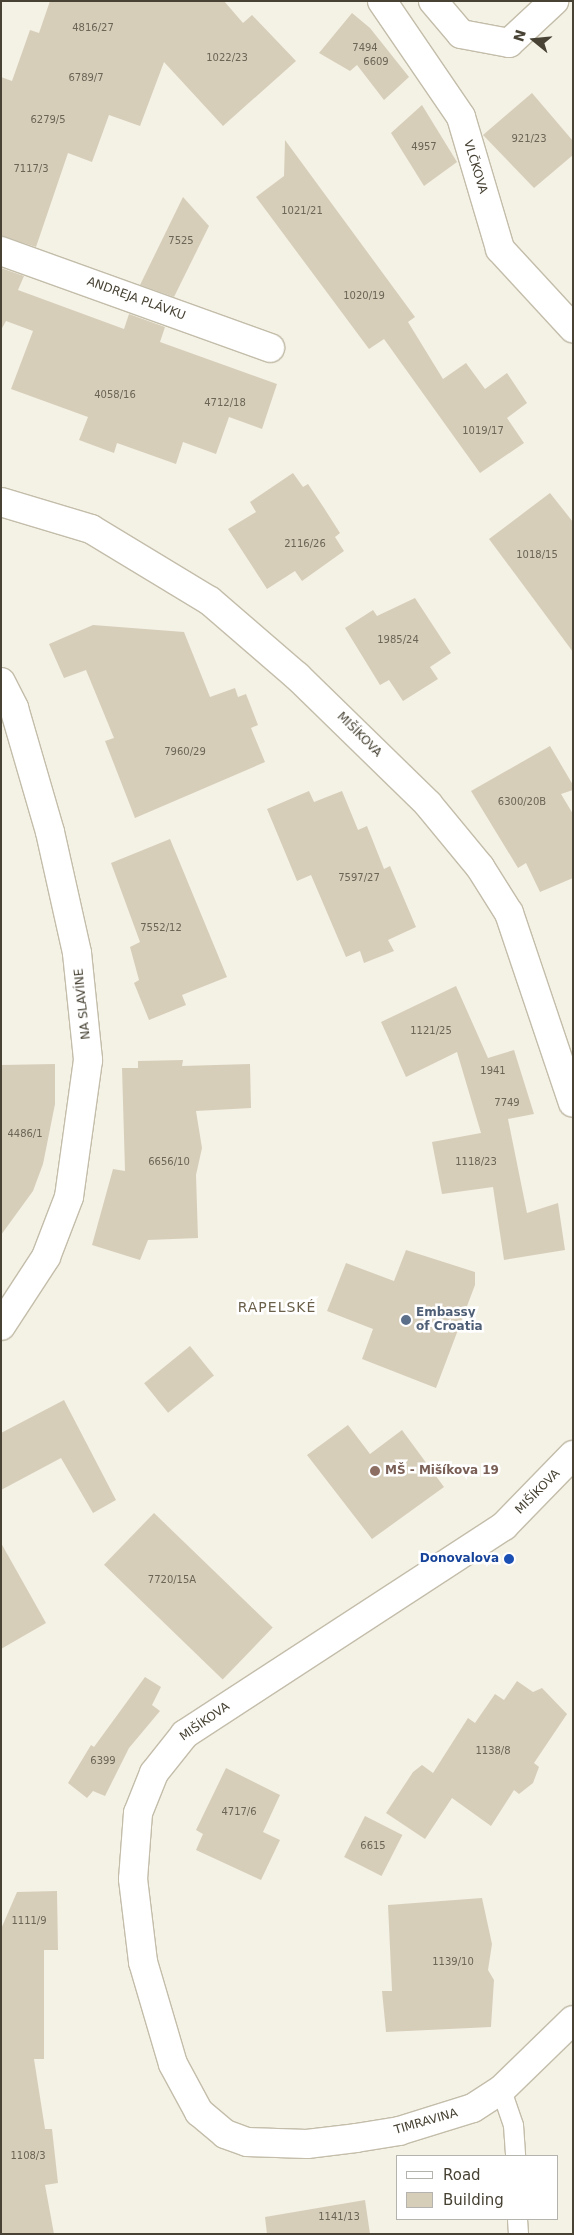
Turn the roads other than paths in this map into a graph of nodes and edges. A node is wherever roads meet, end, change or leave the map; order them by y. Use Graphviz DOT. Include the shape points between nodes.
graph roads {
  1 [pos="382,1"];
  2 [pos="433,1"];
  3 [pos="554,1"];
  4 [pos="1,251"];
  5 [pos="573,328"];
  6 [pos="270,348"];
  7 [pos="1,502"];
  8 [pos="1,682"];
  9 [pos="573,1103"];
  10 [pos="3,1322"];
  11 [pos="573,1455"];
  12 [pos="573,2020"];
  13 [pos="501,2090"];
  14 [pos="247,2142"];
  15 [pos="515,2155"];
  16 [pos="517,2220"];
  17 [pos="518,2234"];
  1 -- 5 [label="street, VLČKOVA" via="461,117 500,250"];
  2 -- 3 [label="street" via="461,34 509,43"];
  4 -- 6 [label="street, ANDREJA PLÁVKU"];
  7 -- 9 [label="street, MIŠÍKOVA" via="91,530 210,601 297,676 428,804 480,867 509,913"];
  8 -- 10 [label="street, NA SLAVÍNE" via="14,708 50,832 77,953 88,1060 69,1198 46,1257"];
  11 -- 14 [label="street, MIŠÍKOVA" via="504,1526 185,1734 154,1773 134,1837 134,1900 143,1962 166,2044 190,2100 212,2125"];
  12 -- 13 [label="street, TIMRAVINA"];
  13 -- 14 [label="street, TIMRAVINA" via="472,2108 398,2131 307,2144"];
  13 -- 15 [label="lane" via="513,2125"];
  16 -- 17 [label="lane"];
}
